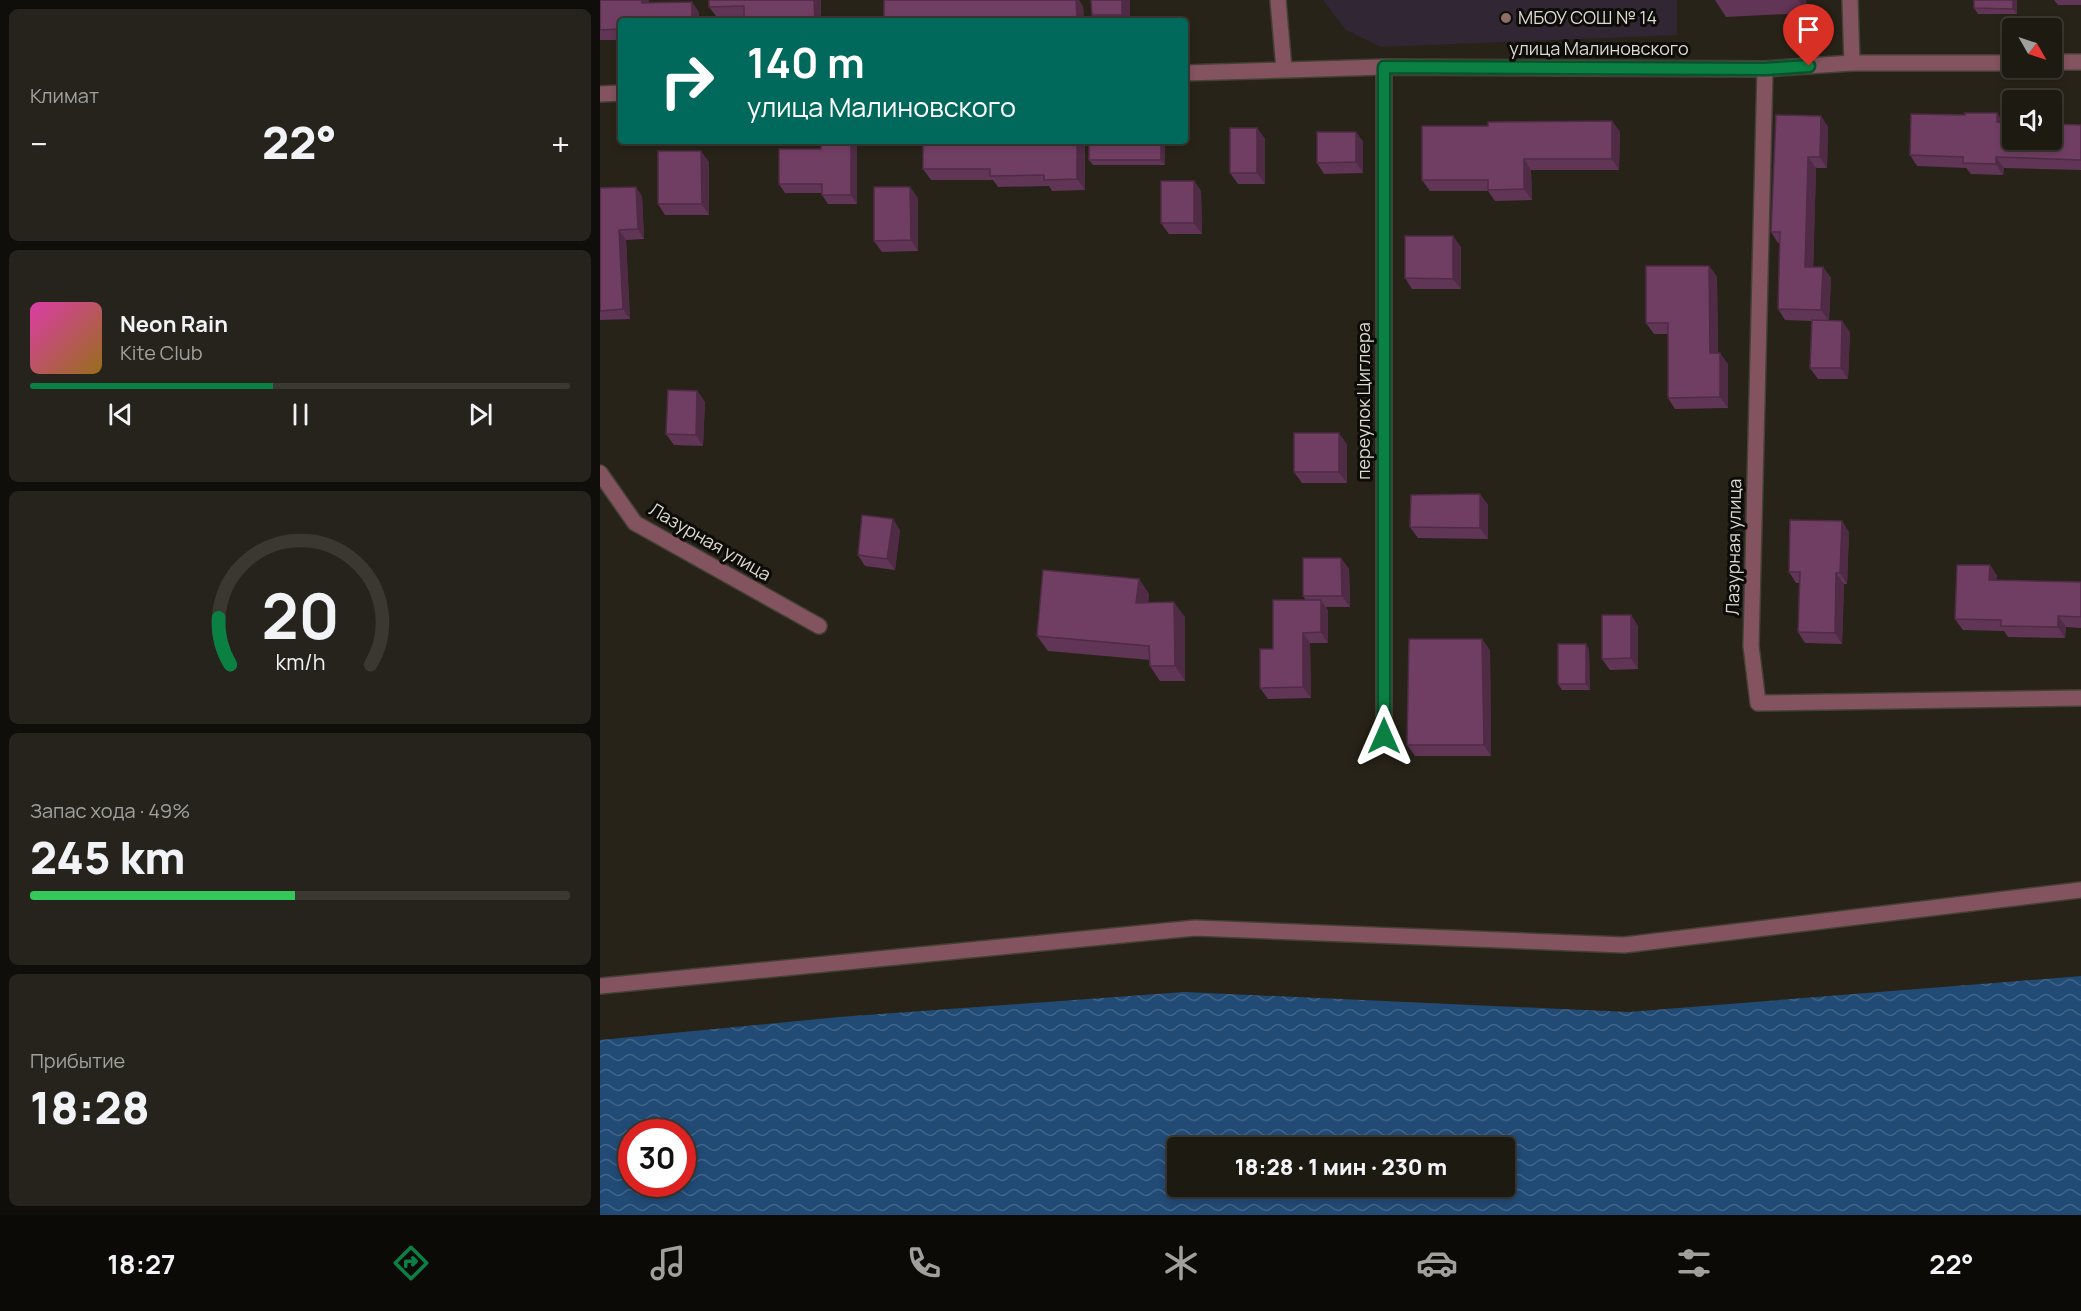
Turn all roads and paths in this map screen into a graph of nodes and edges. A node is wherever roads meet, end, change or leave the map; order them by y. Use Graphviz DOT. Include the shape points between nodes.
graph roads {
  1 [pos="1278,0"];
  2 [pos="1850,0"];
  3 [pos="2062,62"];
  4 [pos="2081,62"];
  5 [pos="1852,63"];
  6 [pos="2002,63"];
  7 [pos="1384,67"];
  8 [pos="1284,69"];
  9 [pos="1765,69"];
  10 [pos="1188,73"];
  11 [pos="618,93"];
  12 [pos="600,94"];
  13 [pos="600,473"];
  14 [pos="819,626"];
  15 [pos="2081,698"];
  16 [pos="1384,736"];
  17 [pos="2081,890"];
  18 [pos="600,986"];
  1 -- 8 [label="street"];
  2 -- 5 [label="street"];
  3 -- 4 [label="street"];
  5 -- 6 [label="street, улица Малиновского"];
  5 -- 9 [label="street, улица Малиновского"];
  7 -- 8 [label="street, улица Малиновского"];
  7 -- 9 [label="street, улица Малиновского"];
  7 -- 16 [label="street, переулок Циглера"];
  8 -- 10 [label="street, улица Малиновского"];
  9 -- 15 [label="street, Лазурная улица" via="1751,646 1758,703"];
  11 -- 12 [label="street"];
  13 -- 14 [label="street, Лазурная улица" via="635,523"];
  17 -- 18 [label="street" via="1624,945 1196,928"];
}
